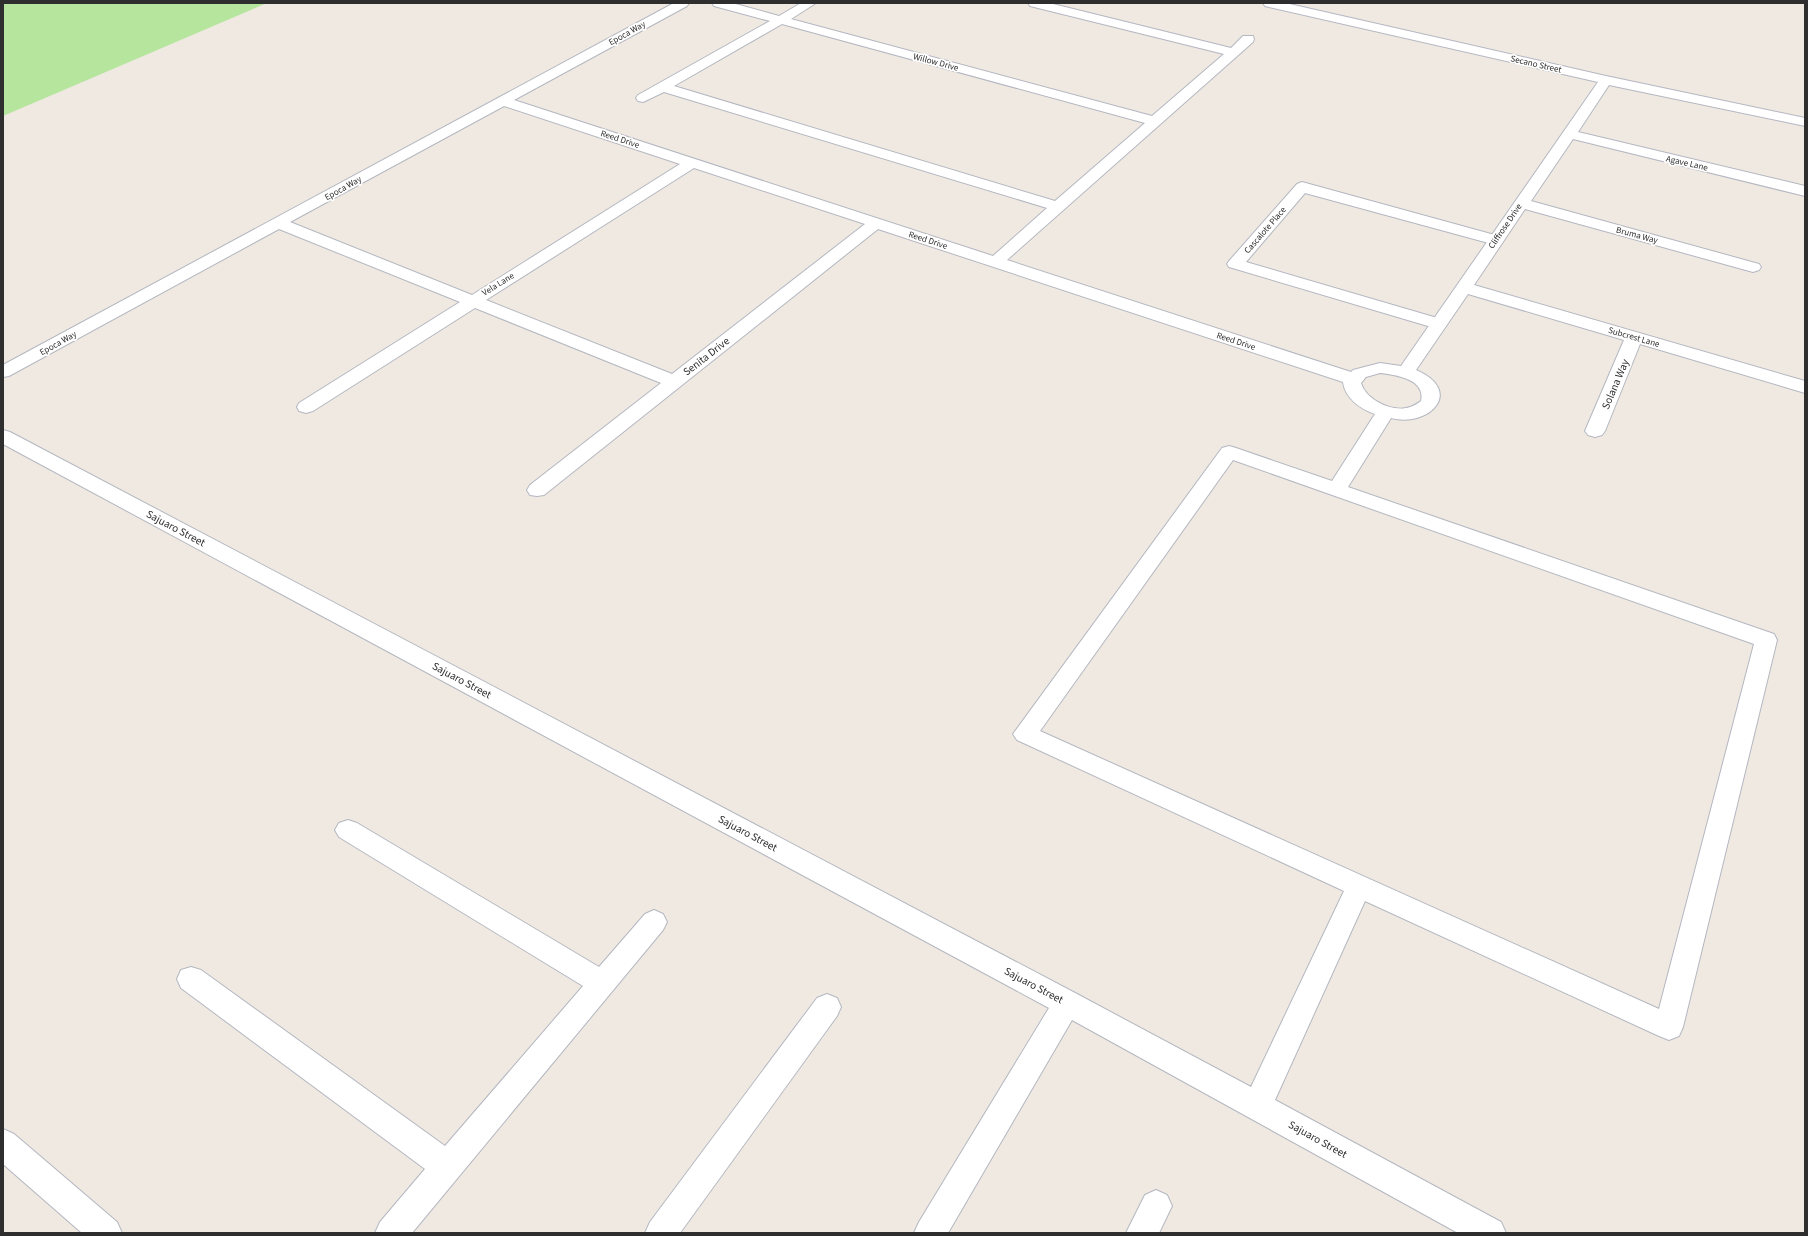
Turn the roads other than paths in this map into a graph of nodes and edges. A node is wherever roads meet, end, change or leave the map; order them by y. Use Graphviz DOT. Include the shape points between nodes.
graph roads {
  1 [pos="682,3"];
  2 [pos="718,3"];
  3 [pos="810,3"];
  4 [pos="1034,3"];
  5 [pos="1269,3"];
  6 [pos="781,20"];
  7 [pos="1248,39"];
  8 [pos="1233,52"];
  9 [pos="1606,80"];
  10 [pos="662,87"];
  11 [pos="643,98"];
  12 [pos="503,101"];
  13 [pos="1154,121"];
  14 [pos="1805,122"];
  15 [pos="1568,134"];
  16 [pos="692,163"];
  17 [pos="1805,191"];
  18 [pos="1521,203"];
  19 [pos="1058,206"];
  20 [pos="278,223"];
  21 [pos="876,223"];
  22 [pos="1496,240"];
  23 [pos="995,262"];
  24 [pos="1753,267"];
  25 [pos="1464,286"];
  26 [pos="472,301"];
  27 [pos="1438,324"];
  28 [pos="1634,337"];
  29 [pos="3,372"];
  30 [pos="1406,372"];
  31 [pos="1354,379"];
  32 [pos="673,382"];
  33 [pos="1805,387"];
  34 [pos="306,407"];
  35 [pos="1386,412"];
  36 [pos="1595,432"];
  37 [pos="3,436"];
  38 [pos="537,490"];
  39 [pos="1336,490"];
  40 [pos="348,830"];
  41 [pos="1359,886"];
  42 [pos="654,922"];
  43 [pos="191,979"];
  44 [pos="602,983"];
  45 [pos="1067,1003"];
  46 [pos="828,1007"];
  47 [pos="1257,1106"];
  48 [pos="3,1144"];
  49 [pos="447,1166"];
  50 [pos="1156,1206"];
  51 [pos="106,1233"];
  52 [pos="391,1233"];
  53 [pos="661,1233"];
  54 [pos="930,1233"];
  55 [pos="1142,1233"];
  56 [pos="1490,1233"];
  1 -- 12 [label="street, Epoca Way"];
  2 -- 6 [label="street, Willow Drive"];
  3 -- 6 [label="street"];
  4 -- 8 [label="street"];
  5 -- 9 [label="street, Secano Street"];
  6 -- 10 [label="street"];
  6 -- 13 [label="street, Willow Drive"];
  7 -- 8 [label="street"];
  8 -- 13 [label="street"];
  9 -- 14 [label="street, Secano Street"];
  9 -- 15 [label="street, Cliffrose Drive"];
  10 -- 11 [label="street"];
  10 -- 19 [label="street"];
  12 -- 16 [label="street, Reed Drive"];
  12 -- 20 [label="street, Epoca Way"];
  13 -- 19 [label="street"];
  15 -- 17 [label="street, Agave Lane"];
  15 -- 18 [label="street, Cliffrose Drive"];
  16 -- 21 [label="street, Reed Drive"];
  16 -- 26 [label="street, Vela Lane"];
  18 -- 22 [label="street, Cliffrose Drive"];
  18 -- 24 [label="street, Bruma Way"];
  19 -- 23 [label="street"];
  20 -- 26 [label="street"];
  20 -- 29 [label="street, Epoca Way"];
  21 -- 23 [label="street, Reed Drive"];
  21 -- 32 [label="street, Senita Drive"];
  22 -- 25 [label="street, Cliffrose Drive"];
  22 -- 27 [label="street, Cascalote Place" via="1302,188 1235,264"];
  23 -- 31 [label="street, Reed Drive"];
  25 -- 27 [label="street, Cliffrose Drive"];
  25 -- 28 [label="street, Subcrest Lane"];
  26 -- 32 [label="street"];
  26 -- 34 [label="street, Vela Lane"];
  27 -- 30 [label="street, Cliffrose Drive"];
  28 -- 33 [label="street, Subcrest Lane"];
  28 -- 36 [label="street, Solana Way"];
  30 -- 31 [label="street" via="1370,370"];
  30 -- 35 [label="street" via="1417,377 1431,390 1432,398 1429,404 1413,413"];
  31 -- 35 [label="street" via="1352,386 1355,394 1373,408"];
  32 -- 38 [label="street, Senita Drive"];
  35 -- 39 [label="street"];
  37 -- 45 [label="street, Sajuaro Street"];
  39 -- 41 [label="street" via="1229,452 1025,734"];
  39 -- 41 [label="street" via="1766,640 1669,1027"];
  40 -- 44 [label="street"];
  41 -- 47 [label="street"];
  42 -- 44 [label="street"];
  43 -- 49 [label="street"];
  44 -- 49 [label="street"];
  45 -- 47 [label="street, Sajuaro Street"];
  45 -- 54 [label="street"];
  46 -- 53 [label="street"];
  47 -- 56 [label="street, Sajuaro Street"];
  48 -- 51 [label="street"];
  49 -- 52 [label="street"];
  50 -- 55 [label="street"];
}
